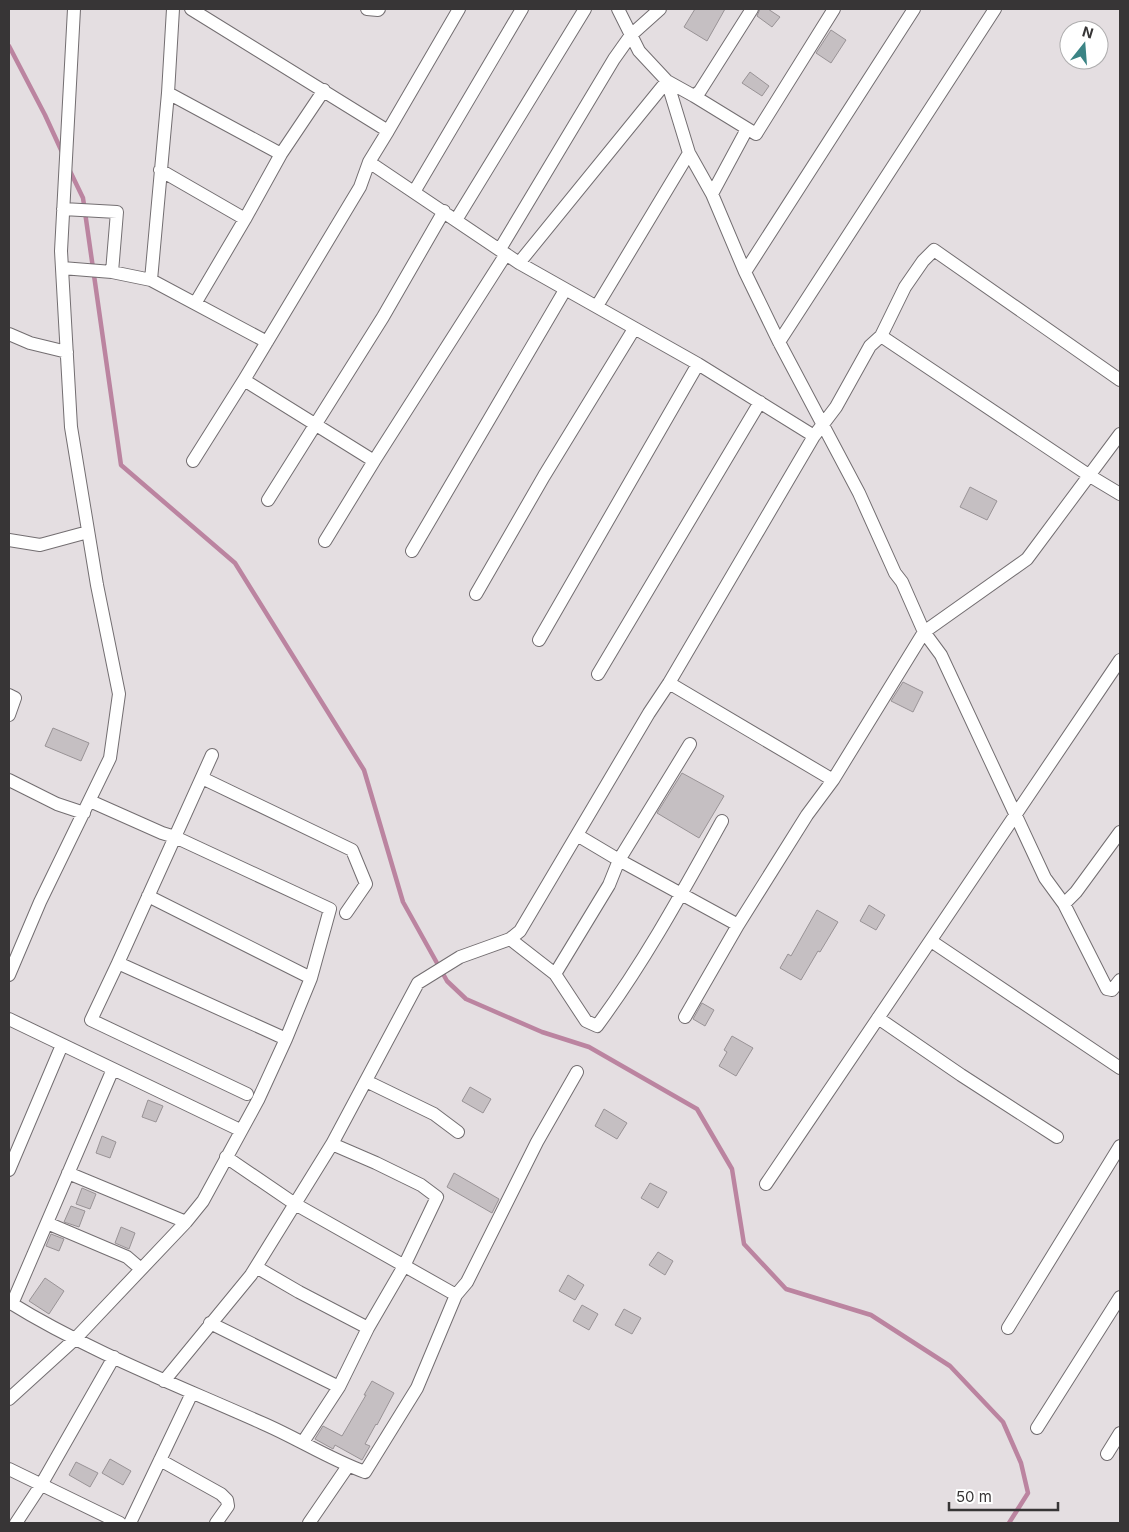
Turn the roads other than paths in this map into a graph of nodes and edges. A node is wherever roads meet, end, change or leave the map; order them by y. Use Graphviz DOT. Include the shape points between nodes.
graph roads {
  1 [pos="74,9"];
  2 [pos="173,9"];
  3 [pos="190,9"];
  4 [pos="367,9"];
  5 [pos="379,9"];
  6 [pos="459,9"];
  7 [pos="522,9"];
  8 [pos="585,9"];
  9 [pos="618,9"];
  10 [pos="660,9"];
  11 [pos="752,9"];
  12 [pos="834,9"];
  13 [pos="914,9"];
  14 [pos="995,9"];
  15 [pos="631,35"];
  16 [pos="667,81"];
  17 [pos="324,90"];
  18 [pos="168,93"];
  19 [pos="694,96"];
  20 [pos="747,129"];
  21 [pos="388,131"];
  22 [pos="690,153"];
  23 [pos="281,154"];
  24 [pos="369,162"];
  25 [pos="160,170"];
  26 [pos="414,192"];
  27 [pos="712,194"];
  28 [pos="69,210"];
  29 [pos="444,211"];
  30 [pos="245,219"];
  31 [pos="456,220"];
  32 [pos="503,252"];
  33 [pos="519,263"];
  34 [pos="62,268"];
  35 [pos="108,271"];
  36 [pos="745,272"];
  37 [pos="151,280"];
  38 [pos="565,290"];
  39 [pos="196,302"];
  40 [pos="597,306"];
  41 [pos="634,329"];
  42 [pos="881,336"];
  43 [pos="10,338"];
  44 [pos="267,342"];
  45 [pos="779,342"];
  46 [pos="67,352"];
  47 [pos="698,364"];
  48 [pos="244,380"];
  49 [pos="1120,380"];
  50 [pos="760,402"];
  51 [pos="316,426"];
  52 [pos="823,426"];
  53 [pos="1120,434"];
  54 [pos="814,436"];
  55 [pos="193,460"];
  56 [pos="374,461"];
  57 [pos="1090,476"];
  58 [pos="1120,494"];
  59 [pos="268,500"];
  60 [pos="88,532"];
  61 [pos="9,540"];
  62 [pos="325,541"];
  63 [pos="412,551"];
  64 [pos="476,594"];
  65 [pos="924,632"];
  66 [pos="539,640"];
  67 [pos="1120,660"];
  68 [pos="598,674"];
  69 [pos="669,683"];
  70 [pos="9,695"];
  71 [pos="9,715"];
  72 [pos="690,744"];
  73 [pos="212,755"];
  74 [pos="202,778"];
  75 [pos="9,780"];
  76 [pos="833,780"];
  77 [pos="90,801"];
  78 [pos="84,813"];
  79 [pos="1016,814"];
  80 [pos="722,821"];
  81 [pos="1120,832"];
  82 [pos="577,835"];
  83 [pos="175,837"];
  84 [pos="619,860"];
  85 [pos="682,894"];
  86 [pos="148,896"];
  87 [pos="1064,904"];
  88 [pos="346,913"];
  89 [pos="738,925"];
  90 [pos="510,939"];
  91 [pos="930,941"];
  92 [pos="118,963"];
  93 [pos="10,968"];
  94 [pos="555,974"];
  95 [pos="311,978"];
  96 [pos="1120,980"];
  97 [pos="685,1016"];
  98 [pos="878,1018"];
  99 [pos="9,1019"];
  100 [pos="286,1039"];
  101 [pos="62,1045"];
  102 [pos="1120,1068"];
  103 [pos="113,1069"];
  104 [pos="577,1072"];
  105 [pos="366,1081"];
  106 [pos="248,1094"];
  107 [pos="240,1130"];
  108 [pos="458,1132"];
  109 [pos="1057,1137"];
  110 [pos="332,1144"];
  111 [pos="1120,1146"];
  112 [pos="226,1157"];
  113 [pos="9,1170"];
  114 [pos="68,1173"];
  115 [pos="766,1184"];
  116 [pos="295,1204"];
  117 [pos="186,1222"];
  118 [pos="47,1223"];
  119 [pos="404,1266"];
  120 [pos="256,1267"];
  121 [pos="141,1269"];
  122 [pos="456,1295"];
  123 [pos="1120,1296"];
  124 [pos="10,1303"];
  125 [pos="210,1323"];
  126 [pos="368,1328"];
  127 [pos="1008,1328"];
  128 [pos="75,1339"];
  129 [pos="114,1357"];
  130 [pos="164,1381"];
  131 [pos="339,1386"];
  132 [pos="192,1393"];
  133 [pos="9,1399"];
  134 [pos="1037,1428"];
  135 [pos="1120,1433"];
  136 [pos="303,1442"];
  137 [pos="1107,1454"];
  138 [pos="160,1460"];
  139 [pos="348,1466"];
  140 [pos="9,1469"];
  141 [pos="41,1485"];
  142 [pos="16,1523"];
  143 [pos="120,1523"];
  144 [pos="130,1523"];
  145 [pos="216,1523"];
  146 [pos="309,1523"];
  1 -- 28 [label="street" via="65,177"];
  2 -- 18 [label="street"];
  3 -- 17 [label="street"];
  4 -- 5 [label="street"];
  6 -- 21 [label="street"];
  7 -- 26 [label="street"];
  8 -- 31 [label="street"];
  9 -- 15 [label="street"];
  10 -- 15 [label="street"];
  11 -- 19 [label="street"];
  12 -- 20 [label="street" via="756,134"];
  13 -- 36 [label="street"];
  14 -- 45 [label="street"];
  15 -- 16 [label="street" via="640,51"];
  15 -- 32 [label="street"];
  16 -- 19 [label="street"];
  16 -- 22 [label="street"];
  16 -- 33 [label="street"];
  17 -- 21 [label="street"];
  17 -- 23 [label="street"];
  18 -- 23 [label="street"];
  18 -- 25 [label="street"];
  19 -- 20 [label="street"];
  20 -- 27 [label="street"];
  21 -- 24 [label="street"];
  22 -- 27 [label="street"];
  22 -- 40 [label="street"];
  23 -- 30 [label="street"];
  24 -- 26 [label="street"];
  24 -- 44 [label="street" via="360,187"];
  25 -- 30 [label="street"];
  25 -- 37 [label="street"];
  26 -- 29 [label="street"];
  27 -- 36 [label="street"];
  28 -- 34 [label="street"];
  28 -- 35 [label="street" via="117,212"];
  29 -- 31 [label="street"];
  29 -- 51 [label="street"];
  30 -- 39 [label="street"];
  31 -- 32 [label="street"];
  32 -- 33 [label="street"];
  32 -- 56 [label="street"];
  33 -- 38 [label="street"];
  34 -- 35 [label="street"];
  34 -- 46 [label="street"];
  35 -- 37 [label="street"];
  36 -- 45 [label="street"];
  37 -- 39 [label="street"];
  38 -- 40 [label="street"];
  38 -- 63 [label="street"];
  39 -- 44 [label="street"];
  40 -- 41 [label="street"];
  41 -- 47 [label="street"];
  41 -- 64 [label="street"];
  42 -- 49 [label="street" via="905,287 934,250"];
  42 -- 52 [label="street" via="870,346"];
  42 -- 57 [label="street"];
  43 -- 46 [label="street"];
  44 -- 48 [label="street"];
  45 -- 52 [label="street"];
  46 -- 60 [label="street" via="71,427"];
  47 -- 50 [label="street"];
  47 -- 66 [label="street"];
  48 -- 51 [label="street"];
  48 -- 55 [label="street"];
  50 -- 54 [label="street"];
  50 -- 68 [label="street"];
  51 -- 56 [label="street"];
  51 -- 59 [label="street"];
  52 -- 54 [label="street"];
  52 -- 65 [label="street" via="859,493"];
  53 -- 57 [label="street"];
  54 -- 69 [label="street"];
  56 -- 62 [label="street"];
  57 -- 58 [label="street"];
  57 -- 65 [label="street" via="1027,559"];
  60 -- 61 [label="street" via="40,545"];
  60 -- 77 [label="street" via="119,694 110,758"];
  65 -- 76 [label="street"];
  65 -- 79 [label="street" via="942,655"];
  67 -- 79 [label="street"];
  69 -- 76 [label="street"];
  69 -- 82 [label="street"];
  70 -- 71 [label="street" via="15,698"];
  72 -- 84 [label="street"];
  73 -- 74 [label="street"];
  74 -- 83 [label="street"];
  74 -- 88 [label="street" via="352,850 366,884"];
  75 -- 78 [label="street" via="57,804"];
  76 -- 89 [label="street" via="807,815"];
  77 -- 78 [label="street"];
  77 -- 83 [label="street"];
  78 -- 93 [label="street"];
  79 -- 87 [label="street" via="1045,878"];
  79 -- 91 [label="street"];
  80 -- 85 [label="street"];
  81 -- 87 [label="street"];
  82 -- 84 [label="street"];
  82 -- 90 [label="street" via="520,931"];
  83 -- 86 [label="street"];
  83 -- 95 [label="street" via="330,909"];
  84 -- 85 [label="street"];
  84 -- 94 [label="street" via="609,884"];
  85 -- 89 [label="street"];
  85 -- 94 [label="street" via="597,1026 586,1021"];
  86 -- 92 [label="street"];
  86 -- 95 [label="street"];
  87 -- 96 [label="street" via="1107,989 1112,990"];
  89 -- 97 [label="street"];
  90 -- 94 [label="street"];
  90 -- 105 [label="street" via="460,957 418,984"];
  91 -- 98 [label="street"];
  91 -- 102 [label="street"];
  92 -- 100 [label="street"];
  92 -- 106 [label="street" via="91,1020"];
  95 -- 100 [label="street"];
  98 -- 109 [label="street"];
  98 -- 115 [label="street"];
  99 -- 101 [label="street"];
  100 -- 107 [label="street" via="258,1100"];
  101 -- 103 [label="street"];
  101 -- 113 [label="street"];
  103 -- 107 [label="street"];
  103 -- 114 [label="street"];
  104 -- 122 [label="street" via="537,1142 467,1282"];
  105 -- 108 [label="street" via="434,1114"];
  105 -- 110 [label="street"];
  107 -- 112 [label="street"];
  110 -- 116 [label="street"];
  110 -- 119 [label="street" via="376,1162 436,1195"];
  111 -- 127 [label="street"];
  112 -- 116 [label="street"];
  112 -- 117 [label="street" via="203,1200"];
  114 -- 117 [label="street"];
  114 -- 118 [label="street"];
  116 -- 119 [label="street"];
  116 -- 120 [label="street"];
  117 -- 121 [label="street"];
  118 -- 121 [label="street" via="127,1257"];
  118 -- 124 [label="street"];
  119 -- 122 [label="street"];
  119 -- 126 [label="street"];
  120 -- 125 [label="street"];
  120 -- 126 [label="street"];
  121 -- 128 [label="street"];
  122 -- 139 [label="street" via="417,1388 370,1463 364,1472"];
  123 -- 134 [label="street"];
  124 -- 128 [label="street"];
  125 -- 130 [label="street"];
  125 -- 131 [label="street"];
  126 -- 131 [label="street"];
  128 -- 129 [label="street"];
  128 -- 133 [label="street"];
  129 -- 130 [label="street"];
  129 -- 141 [label="street"];
  130 -- 132 [label="street"];
  131 -- 136 [label="street"];
  132 -- 136 [label="street"];
  132 -- 138 [label="street"];
  135 -- 137 [label="street"];
  136 -- 139 [label="street"];
  138 -- 144 [label="street"];
  138 -- 145 [label="street" via="227,1500 228,1506"];
  139 -- 146 [label="street"];
  140 -- 141 [label="street"];
  141 -- 142 [label="street"];
  141 -- 143 [label="street"];
}
